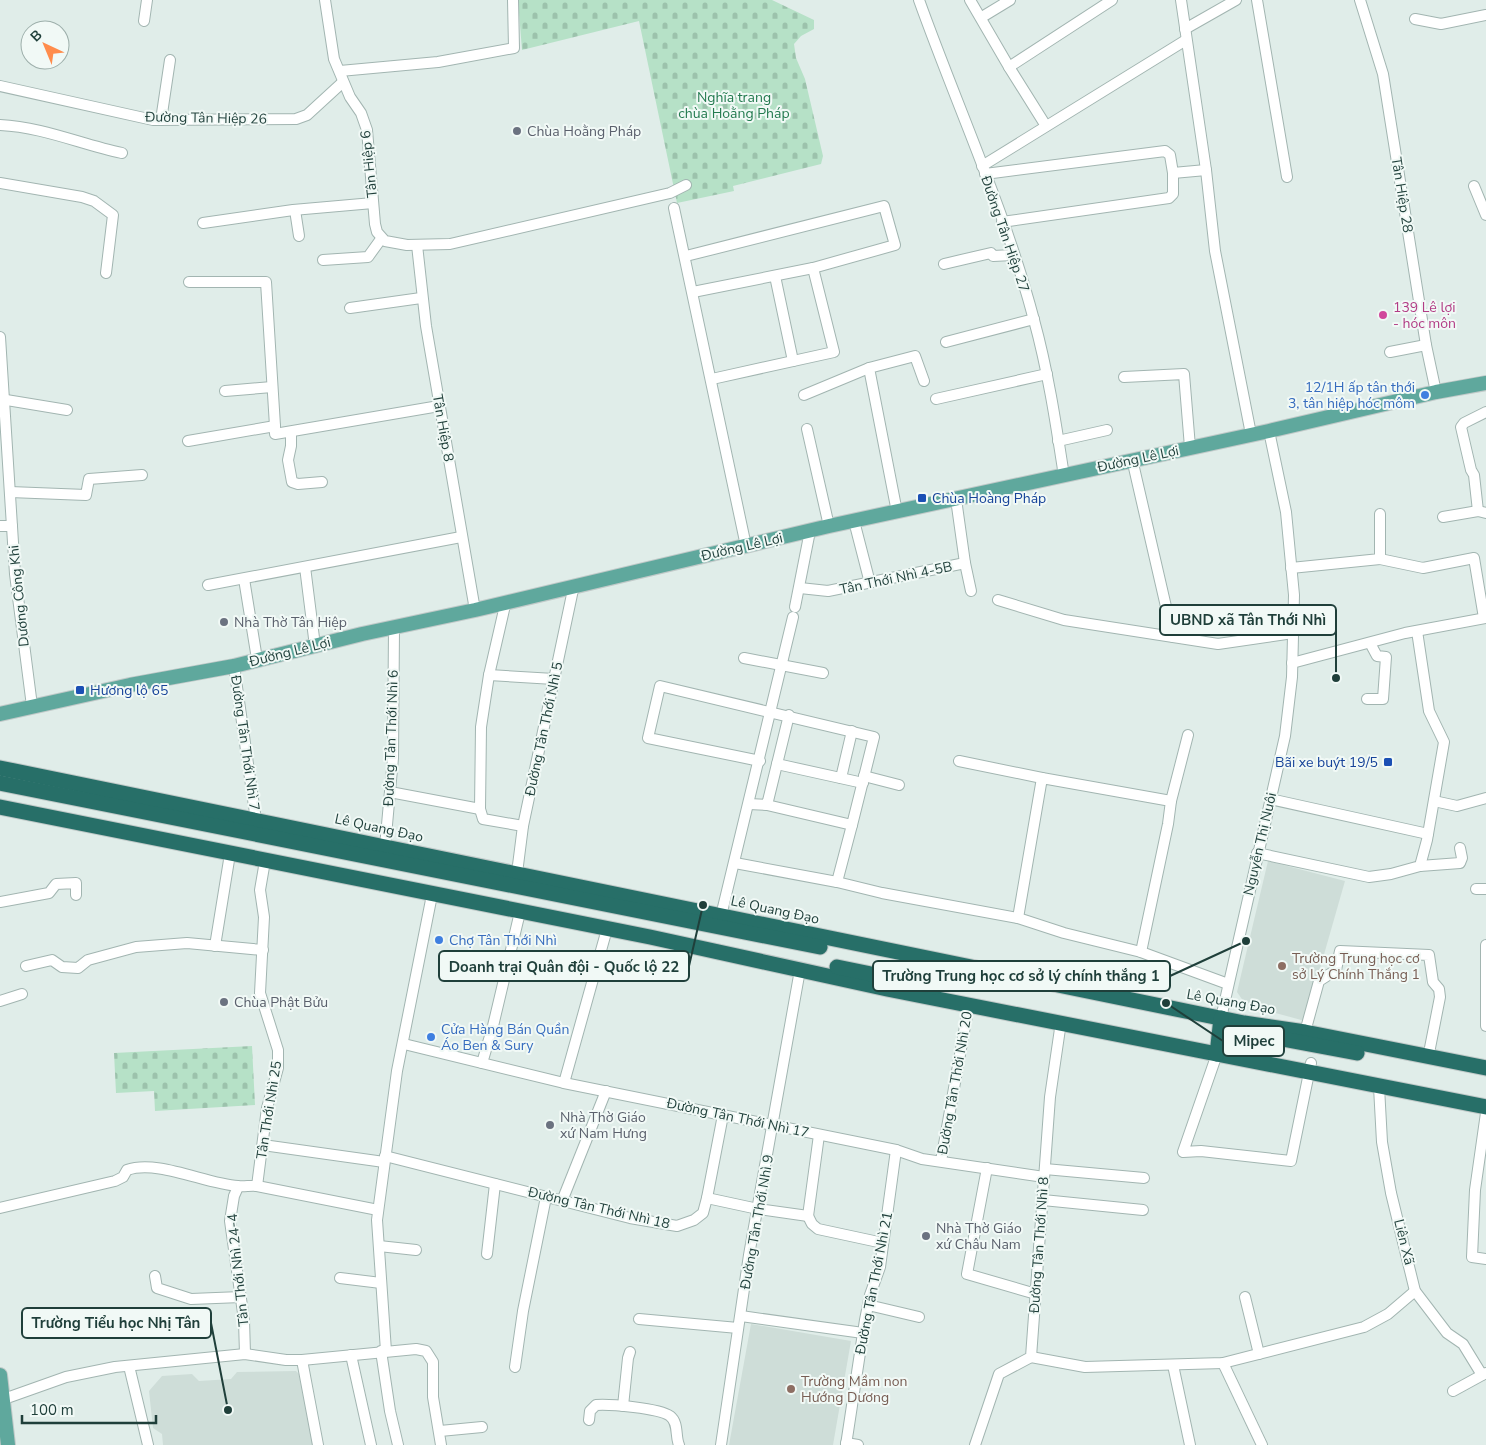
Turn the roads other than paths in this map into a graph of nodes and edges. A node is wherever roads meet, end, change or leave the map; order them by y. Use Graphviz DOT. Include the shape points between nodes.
graph roads {
  1 [pos="147,0"];
  2 [pos="325,0"];
  3 [pos="512,0"];
  4 [pos="919,0"];
  5 [pos="970,0"];
  6 [pos="1010,0"];
  7 [pos="1112,0"];
  8 [pos="1181,0"];
  9 [pos="1236,0"];
  10 [pos="1257,0"];
  11 [pos="1360,0"];
  12 [pos="1486,15"];
  13 [pos="982,17"];
  14 [pos="1415,19"];
  15 [pos="144,20"];
  16 [pos="1185,28"];
  17 [pos="1186,40"];
  18 [pos="170,60"];
  19 [pos="1009,67"];
  20 [pos="340,71"];
  21 [pos="343,82"];
  22 [pos="0,86"];
  23 [pos="161,120"];
  24 [pos="0,125"];
  25 [pos="1046,126"];
  26 [pos="122,153"];
  27 [pos="984,170"];
  28 [pos="1206,170"];
  29 [pos="1173,173"];
  30 [pos="1287,178"];
  31 [pos="0,183"];
  32 [pos="686,185"];
  33 [pos="1474,186"];
  34 [pos="373,203"];
  35 [pos="674,208"];
  36 [pos="295,210"];
  37 [pos="1486,215"];
  38 [pos="1002,222"];
  39 [pos="204,223"];
  40 [pos="299,236"];
  41 [pos="382,239"];
  42 [pos="417,244"];
  43 [pos="1013,255"];
  44 [pos="686,256"];
  45 [pos="322,260"];
  46 [pos="944,264"];
  47 [pos="812,268"];
  48 [pos="106,273"];
  49 [pos="775,276"];
  50 [pos="189,282"];
  51 [pos="693,292"];
  52 [pos="421,298"];
  53 [pos="350,308"];
  54 [pos="1034,318"];
  55 [pos="0,336"];
  56 [pos="946,342"];
  57 [pos="1426,345"];
  58 [pos="1390,352"];
  59 [pos="793,361"];
  60 [pos="869,368"];
  61 [pos="1046,374"];
  62 [pos="1124,377"];
  63 [pos="712,379"];
  64 [pos="924,381"];
  65 [pos="1486,383"];
  66 [pos="272,387"];
  67 [pos="225,391"];
  68 [pos="1436,392"];
  69 [pos="804,395"];
  70 [pos="2,399"];
  71 [pos="936,399"];
  72 [pos="439,406"];
  73 [pos="67,410"];
  74 [pos="1486,412"];
  75 [pos="275,426"];
  76 [pos="807,429"];
  77 [pos="1107,430"];
  78 [pos="1269,431"];
  79 [pos="291,432"];
  80 [pos="1251,434"];
  81 [pos="188,441"];
  82 [pos="1058,441"];
  83 [pos="1190,447"];
  84 [pos="1132,459"];
  85 [pos="142,475"];
  86 [pos="1064,476"];
  87 [pos="322,482"];
  88 [pos="10,492"];
  89 [pos="956,500"];
  90 [pos="897,512"];
  91 [pos="1482,512"];
  92 [pos="1380,514"];
  93 [pos="1443,517"];
  94 [pos="854,521"];
  95 [pos="0,526"];
  96 [pos="12,526"];
  97 [pos="830,526"];
  98 [pos="810,531"];
  99 [pos="461,537"];
  100 [pos="746,546"];
  101 [pos="1380,558"];
  102 [pos="965,564"];
  103 [pos="305,567"];
  104 [pos="1291,568"];
  105 [pos="244,579"];
  106 [pos="870,583"];
  107 [pos="208,585"];
  108 [pos="574,585"];
  109 [pos="800,588"];
  110 [pos="971,591"];
  111 [pos="998,600"];
  112 [pos="506,601"];
  113 [pos="474,610"];
  114 [pos="1485,618"];
  115 [pos="394,628"];
  116 [pos="1417,631"];
  117 [pos="1293,633"];
  118 [pos="1173,637"];
  119 [pos="1370,643"];
  120 [pos="314,646"];
  121 [pos="744,658"];
  122 [pos="257,660"];
  123 [pos="1292,663"];
  124 [pos="782,665"];
  125 [pos="234,666"];
  126 [pos="823,673"];
  127 [pos="489,674"];
  128 [pos="554,679"];
  129 [pos="1367,699"];
  130 [pos="32,706"];
  131 [pos="772,711"];
  132 [pos="0,714"];
  133 [pos="789,715"];
  134 [pos="852,731"];
  135 [pos="1188,735"];
  136 [pos="959,760"];
  137 [pos="760,761"];
  138 [pos="777,764"];
  139 [pos="0,768"];
  140 [pos="841,778"];
  141 [pos="1042,778"];
  142 [pos="863,779"];
  143 [pos="0,783"];
  144 [pos="899,785"];
  145 [pos="390,792"];
  146 [pos="0,798"];
  147 [pos="1486,798"];
  148 [pos="1270,799"];
  149 [pos="1171,801"];
  150 [pos="1434,801"];
  151 [pos="750,804"];
  152 [pos="767,805"];
  153 [pos="0,807"];
  154 [pos="480,808"];
  155 [pos="256,820"];
  156 [pos="852,825"];
  157 [pos="523,826"];
  158 [pos="1428,834"];
  159 [pos="385,846"];
  160 [pos="1460,848"];
  161 [pos="1257,853"];
  162 [pos="230,854"];
  163 [pos="265,861"];
  164 [pos="735,863"];
  165 [pos="1420,866"];
  166 [pos="517,873"];
  167 [pos="837,882"];
  168 [pos="76,895"];
  169 [pos="432,895"];
  170 [pos="0,902"];
  171 [pos="520,912"];
  172 [pos="1018,918"];
  173 [pos="720,921"];
  174 [pos="607,929"];
  175 [pos="1486,945"];
  176 [pos="215,946"];
  177 [pos="263,950"];
  178 [pos="1141,952"];
  179 [pos="26,966"];
  180 [pos="800,970"];
  181 [pos="1228,984"];
  182 [pos="22,994"];
  183 [pos="0,1002"];
  184 [pos="969,1004"];
  185 [pos="1061,1022"];
  186 [pos="1220,1022"];
  187 [pos="1486,1026"];
  188 [pos="1305,1032"];
  189 [pos="404,1044"];
  190 [pos="1217,1049"];
  191 [pos="1428,1058"];
  192 [pos="482,1063"];
  193 [pos="1310,1068"];
  194 [pos="1486,1068"];
  195 [pos="1486,1078"];
  196 [pos="564,1083"];
  197 [pos="1379,1087"];
  198 [pos="606,1091"];
  199 [pos="1486,1098"];
  200 [pos="1486,1107"];
  201 [pos="1486,1113"];
  202 [pos="723,1115"];
  203 [pos="774,1126"];
  204 [pos="819,1135"];
  205 [pos="263,1145"];
  206 [pos="896,1150"];
  207 [pos="384,1159"];
  208 [pos="941,1161"];
  209 [pos="987,1168"];
  210 [pos="1045,1173"];
  211 [pos="1144,1178"];
  212 [pos="495,1184"];
  213 [pos="238,1186"];
  214 [pos="257,1186"];
  215 [pos="546,1197"];
  216 [pos="707,1198"];
  217 [pos="1043,1200"];
  218 [pos="562,1201"];
  219 [pos="0,1208"];
  220 [pos="758,1209"];
  221 [pos="378,1210"];
  222 [pos="1143,1210"];
  223 [pos="808,1216"];
  224 [pos="883,1243"];
  225 [pos="378,1246"];
  226 [pos="416,1250"];
  227 [pos="487,1254"];
  228 [pos="1486,1259"];
  229 [pos="155,1276"];
  230 [pos="340,1278"];
  231 [pos="381,1283"];
  232 [pos="1415,1291"];
  233 [pos="1036,1294"];
  234 [pos="241,1297"];
  235 [pos="1245,1297"];
  236 [pos="868,1306"];
  237 [pos="741,1316"];
  238 [pos="920,1317"];
  239 [pos="639,1319"];
  240 [pos="738,1328"];
  241 [pos="863,1334"];
  242 [pos="384,1351"];
  243 [pos="630,1352"];
  244 [pos="245,1354"];
  245 [pos="1259,1354"];
  246 [pos="352,1355"];
  247 [pos="1031,1357"];
  248 [pos="302,1360"];
  249 [pos="1223,1363"];
  250 [pos="1173,1365"];
  251 [pos="129,1366"];
  252 [pos="515,1367"];
  253 [pos="1484,1374"];
  254 [pos="0,1375"];
  255 [pos="1453,1391"];
  256 [pos="3,1406"];
  257 [pos="624,1406"];
  258 [pos="589,1420"];
  259 [pos="482,1427"];
  260 [pos="440,1431"];
  261 [pos="846,1444"];
  262 [pos="8,1445"];
  263 [pos="148,1445"];
  264 [pos="318,1445"];
  265 [pos="371,1445"];
  266 [pos="398,1445"];
  267 [pos="441,1445"];
  268 [pos="679,1445"];
  269 [pos="721,1445"];
  270 [pos="858,1445"];
  271 [pos="975,1445"];
  272 [pos="1190,1445"];
  273 [pos="1262,1445"];
  1 -- 15 [label="street"];
  2 -- 20 [label="street, Tân Hiệp 6" via="334,59"];
  3 -- 20 [label="street" via="514,48 438,62"];
  4 -- 27 [label="street, Đường Tân Hiệp 27"];
  5 -- 13 [label="street"];
  6 -- 13 [label="street"];
  7 -- 19 [label="street"];
  8 -- 16 [label="street"];
  9 -- 16 [label="street"];
  10 -- 30 [label="street"];
  11 -- 57 [label="street, Tân Hiệp 28" via="1383,74"];
  12 -- 14 [label="street" via="1441,24"];
  13 -- 19 [label="street"];
  16 -- 17 [label="street"];
  17 -- 25 [label="street"];
  17 -- 28 [label="street"];
  18 -- 23 [label="street"];
  19 -- 25 [label="street"];
  20 -- 21 [label="street, Tân Hiệp 6"];
  21 -- 23 [label="street, Đường Tân Hiệp 26" via="307,115 296,119"];
  21 -- 34 [label="street, Tân Hiệp 6" via="366,125"];
  22 -- 23 [label="street, Đường Tân Hiệp 26"];
  24 -- 26 [label="street" via="57,134 92,147"];
  25 -- 27 [label="street"];
  27 -- 29 [label="street" via="1165,151 1170,155"];
  27 -- 38 [label="street, Đường Tân Hiệp 27"];
  28 -- 29 [label="street"];
  28 -- 80 [label="street" via="1215,251"];
  29 -- 38 [label="street" via="1173,194 1168,198"];
  31 -- 48 [label="street" via="82,197 94,201 113,215"];
  32 -- 42 [label="street" via="670,193 450,244"];
  33 -- 37 [label="street"];
  34 -- 36 [label="street"];
  34 -- 41 [label="street, Tân Hiệp 6" via="377,232"];
  35 -- 44 [label="street"];
  36 -- 39 [label="street"];
  36 -- 40 [label="street"];
  38 -- 43 [label="street, Đường Tân Hiệp 27"];
  41 -- 42 [label="street" via="391,243"];
  41 -- 45 [label="street" via="368,258"];
  42 -- 52 [label="street, Tân Hiệp 8"];
  43 -- 46 [label="street" via="993,256 991,253"];
  43 -- 54 [label="street, Đường Tân Hiệp 27"];
  44 -- 47 [label="street" via="884,206 895,245"];
  44 -- 51 [label="street"];
  47 -- 49 [label="street"];
  47 -- 59 [label="street" via="834,352"];
  49 -- 51 [label="street"];
  49 -- 59 [label="street"];
  50 -- 66 [label="street" via="266,282"];
  51 -- 63 [label="street"];
  52 -- 53 [label="street"];
  52 -- 72 [label="street, Tân Hiệp 8"];
  54 -- 56 [label="street"];
  54 -- 61 [label="street, Đường Tân Hiệp 27"];
  55 -- 70 [label="street, Dương Công Khi"];
  57 -- 58 [label="street"];
  57 -- 68 [label="street, Tân Hiệp 28"];
  59 -- 63 [label="street"];
  60 -- 64 [label="street" via="916,356"];
  60 -- 69 [label="street"];
  60 -- 90 [label="street"];
  61 -- 71 [label="street"];
  61 -- 82 [label="street, Đường Tân Hiệp 27"];
  62 -- 83 [label="street" via="1184,374"];
  63 -- 100 [label="street"];
  65 -- 68 [label="main road, Đường Lê Lợi"];
  66 -- 67 [label="street"];
  66 -- 75 [label="street"];
  68 -- 78 [label="main road, Đường Lê Lợi"];
  70 -- 73 [label="street"];
  70 -- 88 [label="street, Dương Công Khi"];
  72 -- 79 [label="street"];
  72 -- 99 [label="street, Tân Hiệp 8"];
  74 -- 91 [label="street" via="1461,427"];
  75 -- 79 [label="street" via="275,434"];
  75 -- 81 [label="street"];
  76 -- 97 [label="street"];
  77 -- 82 [label="street"];
  78 -- 80 [label="main road, Đường Lê Lợi"];
  78 -- 104 [label="street, Nguyễn Thị Nuôi" via="1286,512"];
  79 -- 87 [label="street" via="288,460 292,482"];
  80 -- 83 [label="main road, Đường Lê Lợi"];
  82 -- 86 [label="street, Đường Tân Hiệp 27"];
  83 -- 84 [label="main road, Đường Lê Lợi"];
  84 -- 86 [label="main road, Đường Lê Lợi"];
  84 -- 118 [label="street"];
  85 -- 88 [label="street" via="88,479 86,494"];
  86 -- 89 [label="main road, Đường Lê Lợi"];
  88 -- 96 [label="street, Dương Công Khi"];
  89 -- 90 [label="main road, Đường Lê Lợi"];
  89 -- 102 [label="street"];
  90 -- 94 [label="main road, Đường Lê Lợi"];
  91 -- 93 [label="street"];
  92 -- 101 [label="street"];
  94 -- 97 [label="main road, Đường Lê Lợi"];
  94 -- 106 [label="street"];
  95 -- 96 [label="street"];
  96 -- 130 [label="street, Dương Công Khi"];
  97 -- 98 [label="main road, Đường Lê Lợi"];
  98 -- 100 [label="main road, Đường Lê Lợi"];
  98 -- 109 [label="street"];
  99 -- 103 [label="street"];
  99 -- 113 [label="street, Tân Hiệp 8"];
  100 -- 108 [label="main road, Đường Lê Lợi"];
  101 -- 104 [label="street"];
  101 -- 114 [label="street" via="1423,568 1474,558"];
  102 -- 106 [label="street, Tân Thới Nhì 4-5B"];
  102 -- 110 [label="street, Tân Thới Nhì 4-5B"];
  103 -- 105 [label="street"];
  103 -- 120 [label="street"];
  104 -- 117 [label="street, Nguyễn Thị Nuôi"];
  105 -- 107 [label="street"];
  105 -- 122 [label="street"];
  106 -- 109 [label="street, Tân Thới Nhì 4-5B" via="828,592"];
  108 -- 112 [label="main road, Đường Lê Lợi"];
  108 -- 128 [label="street, Đường Tân Thới Nhì 5"];
  109 -- 124 [label="street"];
  111 -- 118 [label="street" via="1064,620"];
  112 -- 113 [label="main road, Đường Lê Lợi"];
  112 -- 127 [label="street"];
  113 -- 115 [label="main road, Đường Lê Lợi"];
  114 -- 116 [label="street"];
  115 -- 120 [label="main road, Đường Lê Lợi"];
  115 -- 145 [label="street, Đường Tản Thới Nhì 6"];
  116 -- 119 [label="street"];
  116 -- 150 [label="street" via="1429,711 1444,742"];
  117 -- 118 [label="street" via="1218,644"];
  117 -- 123 [label="street, Nguyễn Thị Nuôi"];
  119 -- 123 [label="street"];
  119 -- 129 [label="street" via="1377,656 1386,657 1383,699"];
  120 -- 122 [label="main road, Đường Lê Lợi"];
  121 -- 124 [label="street"];
  122 -- 125 [label="main road, Đường Lê Lợi"];
  123 -- 148 [label="street, Nguyễn Thị Nuôi" via="1285,736"];
  124 -- 126 [label="street"];
  124 -- 131 [label="street"];
  125 -- 130 [label="main road, Đường Lê Lợi"];
  125 -- 155 [label="street, Đường Tân Thới Nhì 7"];
  127 -- 128 [label="street"];
  127 -- 154 [label="street" via="481,727"];
  128 -- 157 [label="street, Đường Tân Thới Nhì 5"];
  130 -- 132 [label="main road, Đường Lê Lợi"];
  131 -- 133 [label="street"];
  131 -- 137 [label="street"];
  131 -- 137 [label="street" via="660,686 648,738"];
  133 -- 134 [label="street"];
  133 -- 138 [label="street"];
  134 -- 140 [label="street"];
  134 -- 142 [label="street" via="874,736"];
  135 -- 149 [label="street"];
  136 -- 141 [label="street"];
  137 -- 151 [label="street"];
  138 -- 140 [label="street"];
  138 -- 152 [label="street"];
  139 -- 155 [label="highway, Lê Quang Đạo"];
  140 -- 142 [label="street"];
  141 -- 149 [label="street"];
  141 -- 172 [label="street"];
  142 -- 144 [label="street"];
  142 -- 156 [label="street"];
  143 -- 173 [label="highway, Lê Quang Đạo"];
  145 -- 154 [label="street"];
  145 -- 159 [label="street, Đường Tản Thới Nhì 6"];
  146 -- 190 [label="highway"];
  147 -- 150 [label="street" via="1457,806"];
  148 -- 158 [label="street"];
  148 -- 161 [label="street, Nguyễn Thị Nuôi"];
  149 -- 178 [label="street"];
  150 -- 158 [label="street"];
  151 -- 152 [label="street"];
  151 -- 164 [label="street"];
  152 -- 156 [label="street"];
  153 -- 162 [label="highway"];
  154 -- 157 [label="street" via="483,819"];
  155 -- 159 [label="highway, Lê Quang Đạo"];
  156 -- 167 [label="street"];
  157 -- 166 [label="street, Đường Tân Thới Nhì 5"];
  158 -- 165 [label="street"];
  159 -- 166 [label="highway, Lê Quang Đạo"];
  160 -- 165 [label="street" via="1460,863"];
  161 -- 165 [label="street" via="1368,877"];
  161 -- 181 [label="street, Nguyễn Thị Nuôi"];
  162 -- 163 [label="highway"];
  162 -- 176 [label="street"];
  163 -- 169 [label="highway"];
  163 -- 177 [label="street, Tân Thới Nhì 25" via="260,890 264,917"];
  164 -- 167 [label="street"];
  164 -- 173 [label="street"];
  166 -- 173 [label="highway, Lê Quang Đạo"];
  167 -- 172 [label="street" via="882,894"];
  168 -- 170 [label="street" via="75,883 56,884 49,893"];
  169 -- 171 [label="highway"];
  169 -- 189 [label="street"];
  171 -- 174 [label="highway"];
  171 -- 192 [label="street"];
  172 -- 178 [label="street"];
  173 -- 186 [label="highway, Lê Quang Đạo"];
  174 -- 180 [label="highway"];
  174 -- 196 [label="street"];
  175 -- 187 [label="street"];
  176 -- 177 [label="street"];
  176 -- 179 [label="street" via="187,943 136,947 88,960 78,968 62,967 52,960"];
  177 -- 205 [label="street, Tân Thới Nhì 25" via="260,993 278,1050 278,1068 267,1108"];
  178 -- 181 [label="street"];
  180 -- 184 [label="highway"];
  180 -- 203 [label="street, Đường Tân Thới Nhì 9"];
  181 -- 186 [label="street, Nguyễn Thị Nuôi"];
  182 -- 183 [label="street"];
  184 -- 185 [label="highway"];
  184 -- 208 [label="street, Đường Tân Thời Nhì 20"];
  185 -- 190 [label="highway"];
  185 -- 210 [label="street, Đường Tân Thới Nhì 8" via="1050,1097"];
  186 -- 188 [label="highway, Lê Quang Đạo"];
  186 -- 190 [label="highway"];
  186 -- 195 [label="highway, Lê Quang Đạo"];
  188 -- 191 [label="highway, Lê Quang Đạo"];
  188 -- 191 [label="street" via="1319,981 1336,970 1340,951 1429,955 1433,982 1440,997"];
  189 -- 192 [label="street, Đường Tân Thới Nhì 17"];
  189 -- 207 [label="street"];
  190 -- 193 [label="highway"];
  190 -- 193 [label="street" via="1183,1152 1291,1161"];
  191 -- 194 [label="highway, Lê Quang Đạo"];
  192 -- 196 [label="street, Đường Tân Thới Nhì 17"];
  193 -- 197 [label="highway"];
  193 -- 199 [label="highway"];
  196 -- 198 [label="street, Đường Tân Thới Nhì 17"];
  197 -- 200 [label="highway"];
  197 -- 232 [label="street, Liên Xã" via="1382,1142"];
  198 -- 202 [label="street, Đường Tân Thới Nhì 17"];
  198 -- 218 [label="street"];
  201 -- 228 [label="street" via="1472,1254 1473,1258"];
  202 -- 203 [label="street, Đường Tân Thới Nhì 17"];
  202 -- 216 [label="street, Đường Tân Thới Nhì 18"];
  203 -- 204 [label="street, Đường Tân Thới Nhì 17"];
  203 -- 220 [label="street, Đường Tân Thới Nhì 9"];
  204 -- 206 [label="street, Đường Tân Thới Nhì 17"];
  204 -- 223 [label="street"];
  205 -- 207 [label="street, Đường Tân Thới Nhì 18"];
  205 -- 214 [label="street, Tân Thới Nhì 25"];
  206 -- 208 [label="street, Đường Tân Thới Nhì 17"];
  206 -- 224 [label="street, Đường Tân Thới Nhì 21"];
  207 -- 212 [label="street, Đường Tân Thới Nhì 18"];
  207 -- 221 [label="street"];
  208 -- 209 [label="street, Đường Tân Thới Nhì 17"];
  209 -- 210 [label="street, Đường Tân Thới Nhì 17"];
  209 -- 233 [label="street" via="967,1274"];
  210 -- 211 [label="street, Đường Tân Thới Nhì 17"];
  210 -- 217 [label="street, Đường Tân Thới Nhì 8"];
  212 -- 215 [label="street, Đường Tân Thới Nhì 18"];
  212 -- 227 [label="street"];
  213 -- 214 [label="street"];
  213 -- 219 [label="street" via="151,1168 133,1169 126,1170 116,1180"];
  213 -- 234 [label="street, Tân Thới Nhì 24-4" via="230,1221"];
  214 -- 221 [label="street"];
  215 -- 218 [label="street, Đường Tân Thới Nhì 18"];
  215 -- 252 [label="street" via="522,1311"];
  216 -- 218 [label="street, Đường Tân Thới Nhì 18" via="703,1213 676,1226"];
  216 -- 220 [label="street"];
  217 -- 222 [label="street"];
  217 -- 233 [label="street, Đường Tân Thới Nhì 8"];
  220 -- 223 [label="street"];
  220 -- 237 [label="street, Đường Tân Thới Nhì 9"];
  221 -- 225 [label="street"];
  223 -- 224 [label="street" via="818,1229"];
  224 -- 236 [label="street, Đường Tân Thới Nhì 21" via="880,1267"];
  225 -- 226 [label="street"];
  225 -- 231 [label="street"];
  229 -- 234 [label="street" via="157,1288 191,1299"];
  230 -- 231 [label="street"];
  231 -- 242 [label="street"];
  232 -- 245 [label="street" via="1388,1314 1364,1327"];
  232 -- 253 [label="street, Liên Xã" via="1447,1333 1463,1344"];
  233 -- 247 [label="street, Đường Tân Thới Nhì 8"];
  234 -- 244 [label="street, Tân Thới Nhì 24-4"];
  235 -- 245 [label="street"];
  236 -- 238 [label="street"];
  236 -- 241 [label="street, Đường Tân Thới Nhì 21"];
  237 -- 240 [label="street, Đường Tân Thới Nhì 9"];
  237 -- 241 [label="street"];
  239 -- 240 [label="street"];
  240 -- 269 [label="street, Đường Tân Thới Nhì 9"];
  241 -- 261 [label="street, Đường Tân Thới Nhì 21"];
  242 -- 246 [label="street"];
  242 -- 260 [label="street" via="426,1351 432,1362 433,1397"];
  242 -- 266 [label="street" via="390,1410"];
  243 -- 257 [label="street"];
  244 -- 248 [label="street"];
  244 -- 251 [label="street"];
  245 -- 249 [label="street"];
  246 -- 248 [label="street"];
  246 -- 265 [label="street"];
  247 -- 250 [label="street" via="1085,1367"];
  247 -- 271 [label="street" via="999,1374"];
  248 -- 264 [label="street"];
  249 -- 250 [label="street"];
  249 -- 273 [label="street"];
  250 -- 272 [label="street"];
  251 -- 256 [label="street" via="66,1377"];
  251 -- 263 [label="street"];
  253 -- 255 [label="street"];
  254 -- 256 [label="main road"];
  256 -- 262 [label="main road"];
  257 -- 258 [label="street" via="596,1405 590,1411"];
  257 -- 268 [label="street" via="670,1416 676,1424"];
  259 -- 260 [label="street"];
  260 -- 267 [label="street"];
  261 -- 270 [label="street"];
}
